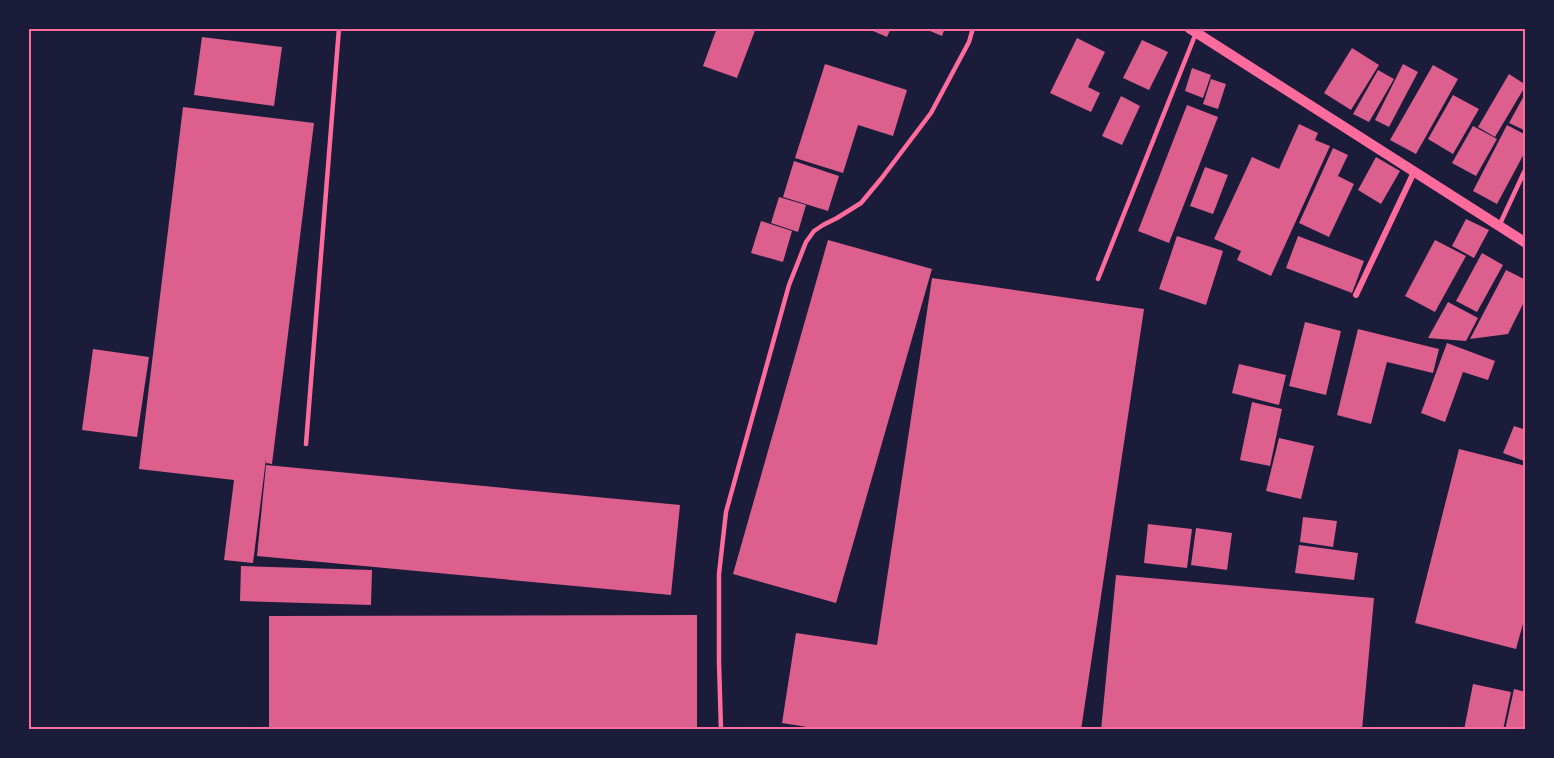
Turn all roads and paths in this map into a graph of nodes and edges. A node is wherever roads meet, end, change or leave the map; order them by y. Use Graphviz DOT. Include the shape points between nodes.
graph roads {
  1 [pos="339,28"];
  2 [pos="973,28"];
  3 [pos="1193,31"];
  4 [pos="1526,168"];
  5 [pos="1414,172"];
  6 [pos="1499,226"];
  7 [pos="1526,243"];
  8 [pos="1098,279"];
  9 [pos="1356,295"];
  10 [pos="306,444"];
  11 [pos="722,729"];
  1 -- 10 [label="lane"];
  2 -- 11 [label="lane" via="931,113 861,203 814,231 789,285 726,512 718,574"];
  3 -- 5 [label="street"];
  3 -- 8 [label="lane"];
  4 -- 6 [label="lane"];
  5 -- 6 [label="street"];
  5 -- 9 [label="street"];
  6 -- 7 [label="street"];
}
